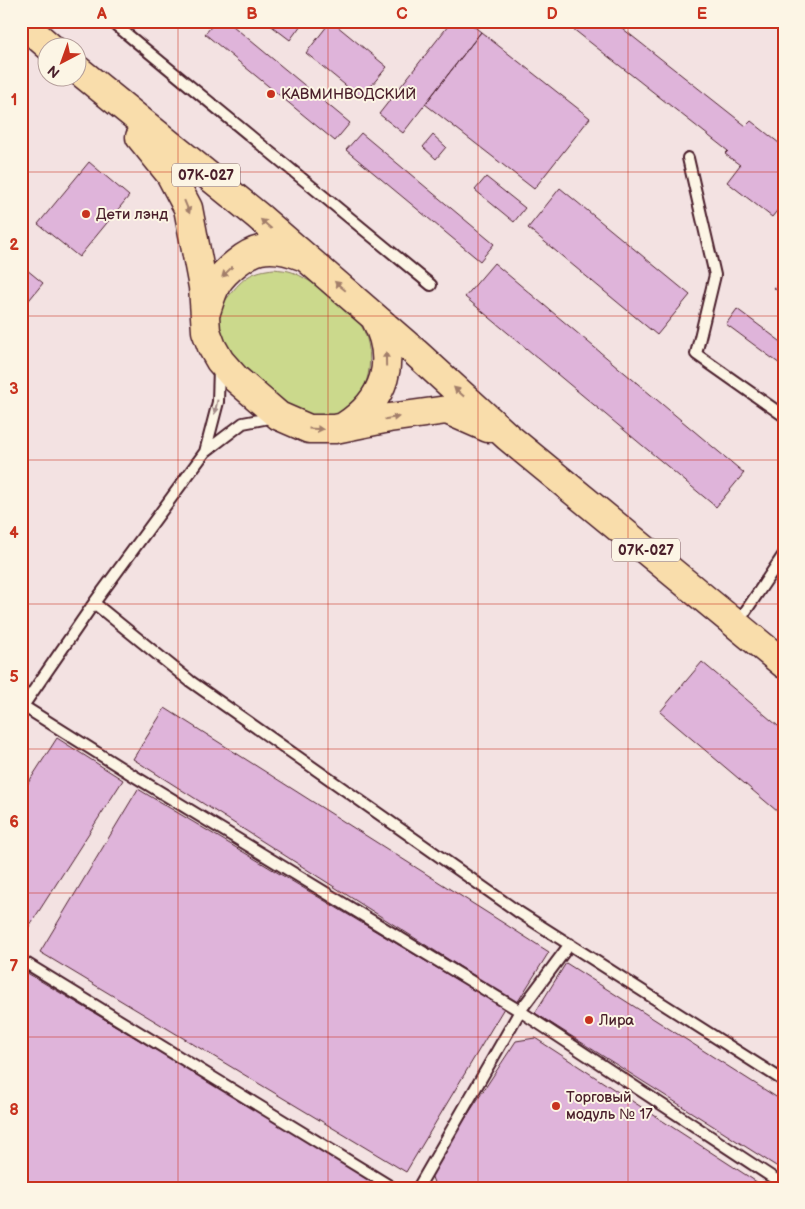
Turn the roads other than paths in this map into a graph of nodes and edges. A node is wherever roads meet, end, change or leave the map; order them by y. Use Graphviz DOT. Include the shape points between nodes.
graph roads {
  1 [pos="111,21"];
  2 [pos="21,22"];
  3 [pos="39,38"];
  4 [pos="88,79"];
  5 [pos="108,96"];
  6 [pos="688,158"];
  7 [pos="303,256"];
  8 [pos="431,285"];
  9 [pos="206,314"];
  10 [pos="375,318"];
  11 [pos="220,361"];
  12 [pos="279,416"];
  13 [pos="784,416"];
  14 [pos="344,426"];
  15 [pos="508,436"];
  16 [pos="205,452"];
  17 [pos="784,554"];
  18 [pos="94,603"];
  19 [pos="737,625"];
  20 [pos="784,664"];
  21 [pos="22,707"];
  22 [pos="570,944"];
  23 [pos="21,960"];
  24 [pos="520,1011"];
  25 [pos="784,1081"];
  26 [pos="784,1185"];
  27 [pos="393,1188"];
  28 [pos="418,1188"];
  1 -- 8 [label="lane"];
  2 -- 3 [label="main road"];
  4 -- 5 [label="main road, 07К-027"];
  7 -- 5 [label="main road, 07К-027, one-way"];
  5 -- 9 [label="main road, 07К-027, one-way" via="170,174 188,208"];
  6 -- 13 [label="lane" via="715,275 696,354"];
  7 -- 9 [label="main road, one-way" via="289,251 260,250 243,259 216,284"];
  10 -- 7 [label="main road, 07К-027, one-way"];
  9 -- 11 [label="main road, 07К-027" via="206,330"];
  14 -- 10 [label="main road, one-way" via="369,407 383,383 386,353 382,331"];
  15 -- 10 [label="main road, 07К-027, one-way"];
  11 -- 12 [label="main road, 07К-027"];
  11 -- 16 [label="lane, one-way" via="218,402"];
  12 -- 14 [label="main road, 07К-027, one-way" via="309,429"];
  12 -- 16 [label="lane" via="243,423"];
  14 -- 15 [label="main road, 07К-027, one-way" via="448,410"];
  15 -- 19 [label="main road, 07К-027"];
  16 -- 18 [label="lane"];
  17 -- 19 [label="lane"];
  18 -- 21 [label="lane"];
  18 -- 22 [label="lane" via="190,681 517,911"];
  19 -- 20 [label="main road, 07К-027"];
  21 -- 24 [label="lane"];
  22 -- 24 [label="lane"];
  22 -- 25 [label="lane"];
  23 -- 27 [label="lane"];
  24 -- 26 [label="lane"];
  24 -- 28 [label="lane"];
}
